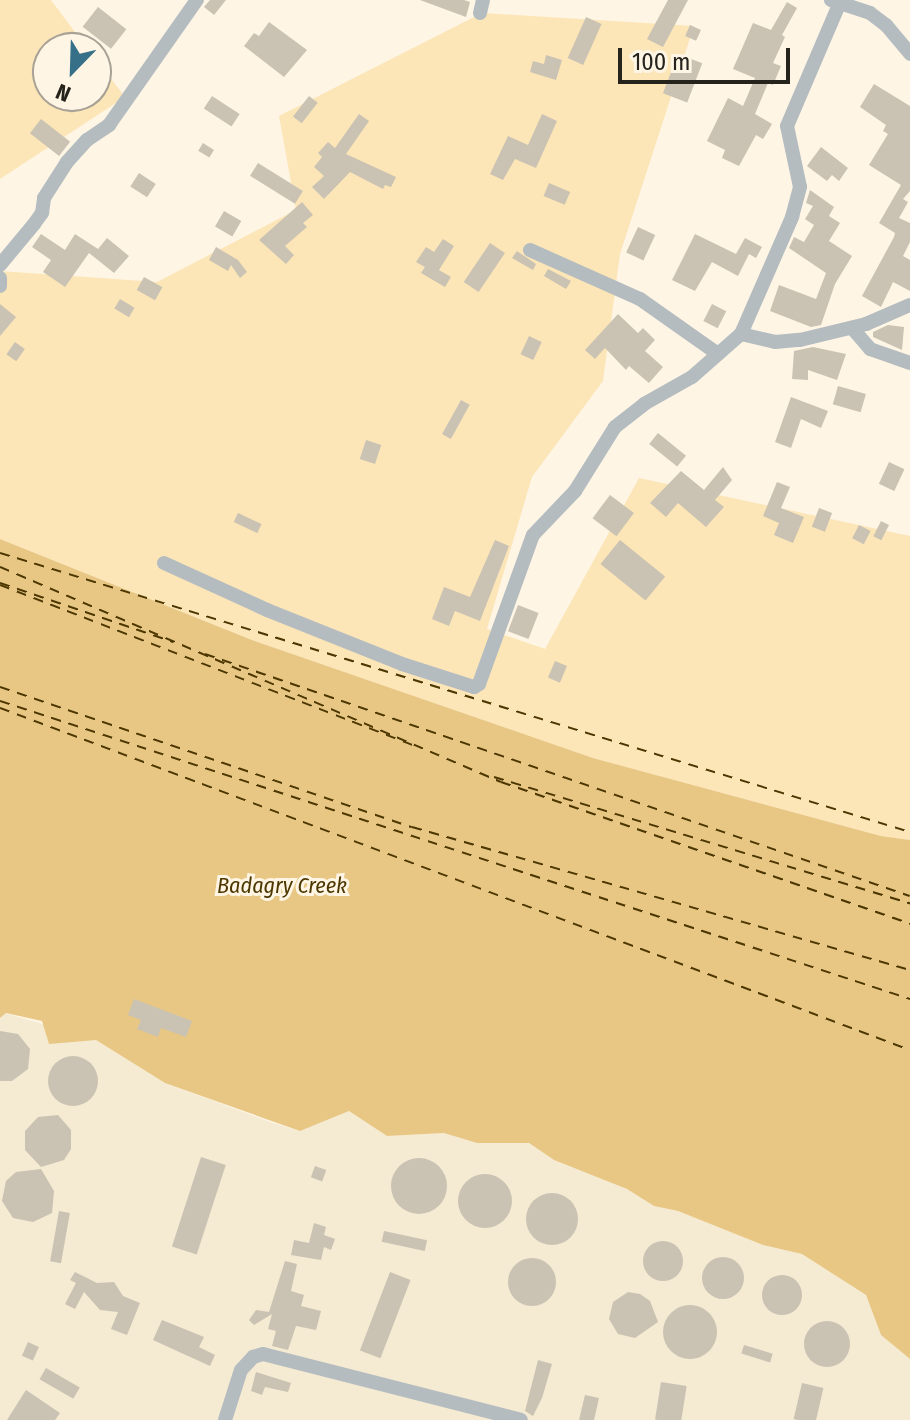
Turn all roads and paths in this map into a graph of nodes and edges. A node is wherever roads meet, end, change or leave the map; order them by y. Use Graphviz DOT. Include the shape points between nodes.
graph roads {
  1 [pos="197,0"];
  2 [pos="837,1"];
  3 [pos="910,54"];
  4 [pos="530,250"];
  5 [pos="0,265"];
  6 [pos="0,278"];
  7 [pos="0,286"];
  8 [pos="910,305"];
  9 [pos="852,328"];
  10 [pos="741,334"];
  11 [pos="718,354"];
  12 [pos="910,363"];
  13 [pos="164,563"];
  14 [pos="225,1420"];
  15 [pos="521,1420"];
  1 -- 5 [label="street" via="109,125 67,162 34,224"];
  2 -- 3 [label="street" via="870,13"];
  2 -- 10 [label="street" via="787,126 800,187 792,217"];
  4 -- 11 [label="street" via="640,299"];
  6 -- 7 [label="street"];
  8 -- 9 [label="street"];
  9 -- 10 [label="street" via="775,342"];
  9 -- 12 [label="street" via="870,349"];
  10 -- 11 [label="street"];
  11 -- 13 [label="street" via="615,427 575,491 533,535 482,678 474,687 281,616"];
  14 -- 15 [label="street" via="241,1370 263,1354"];
}
